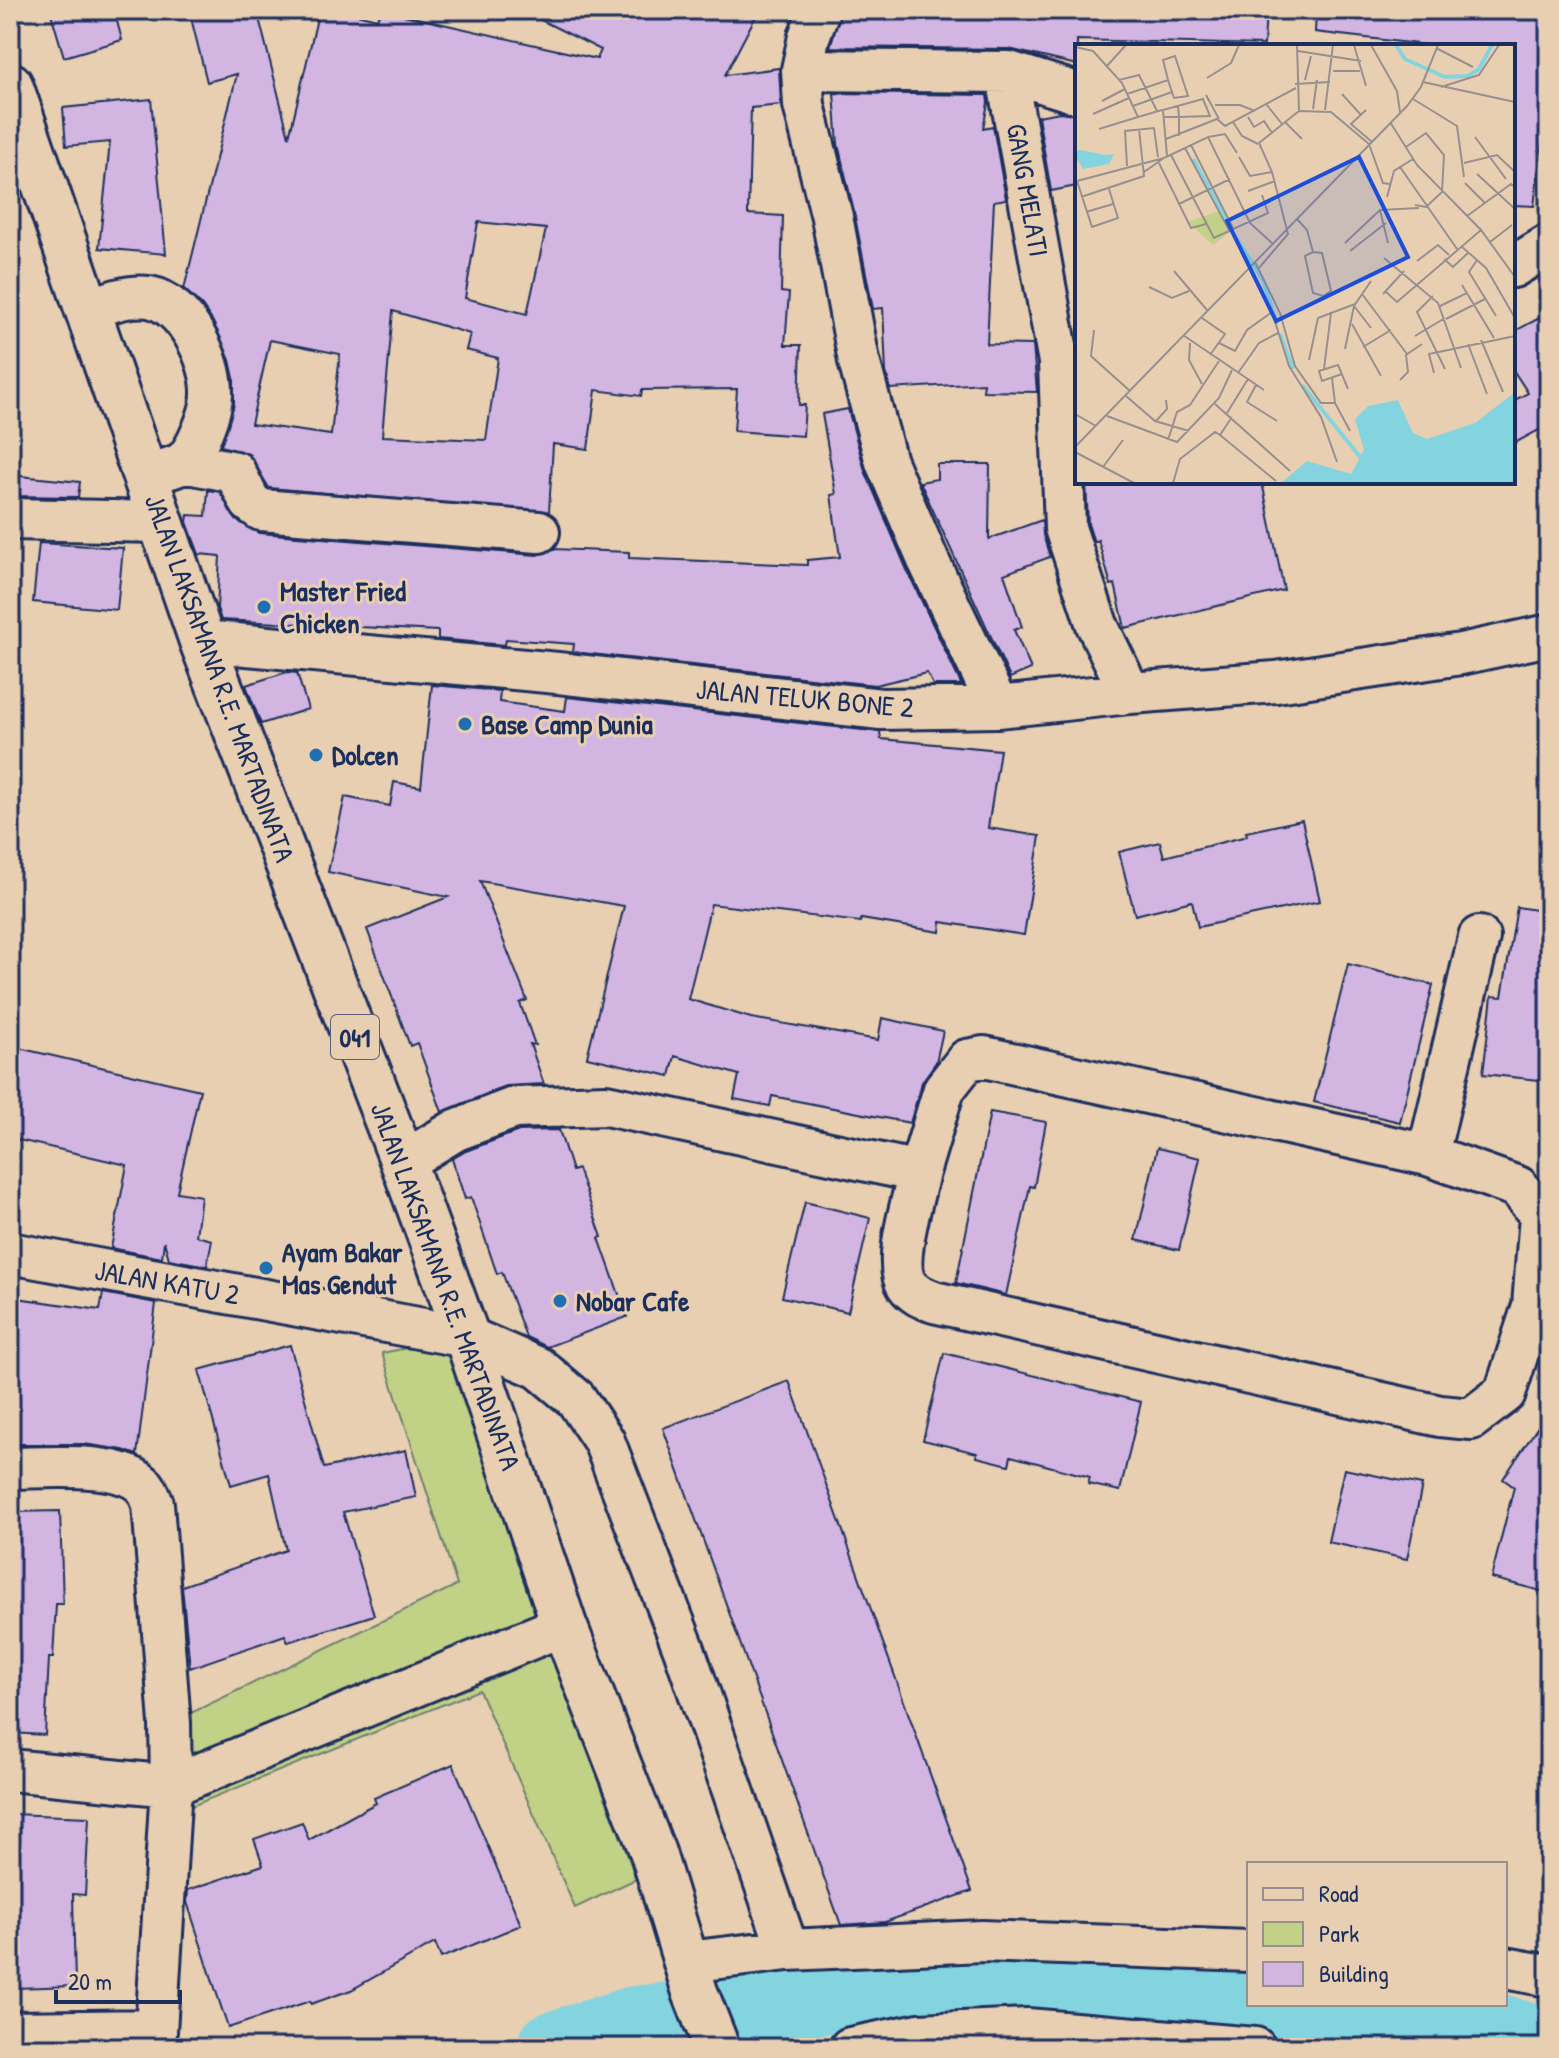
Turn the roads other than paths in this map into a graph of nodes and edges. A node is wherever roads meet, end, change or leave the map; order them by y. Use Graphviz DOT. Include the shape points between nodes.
graph roads {
  1 [pos="819,10"];
  2 [pos="802,70"];
  3 [pos="1009,72"];
  4 [pos="10,85"];
  5 [pos="1075,92"];
  6 [pos="1549,245"];
  7 [pos="1515,266"];
  8 [pos="88,310"];
  9 [pos="165,470"];
  10 [pos="10,519"];
  11 [pos="161,522"];
  12 [pos="539,532"];
  13 [pos="1549,635"];
  14 [pos="202,641"];
  15 [pos="1130,693"];
  16 [pos="998,707"];
  17 [pos="1479,937"];
  18 [pos="1428,1155"];
  19 [pos="403,1162"];
  20 [pos="919,1172"];
  21 [pos="10,1253"];
  22 [pos="467,1337"];
  23 [pos="10,1468"];
  24 [pos="564,1625"];
  25 [pos="10,1770"];
  26 [pos="171,1786"];
  27 [pos="788,1950"];
  28 [pos="1247,1951"];
  29 [pos="1507,1968"];
  30 [pos="1549,1976"];
  31 [pos="691,1977"];
  32 [pos="10,2032"];
  33 [pos="156,2039"];
  34 [pos="716,2046"];
  35 [pos="850,2048"];
  36 [pos="1255,2048"];
  1 -- 2 [label="street"];
  2 -- 3 [label="street"];
  2 -- 16 [label="street" via="804,105 886,462"];
  3 -- 5 [label="street"];
  3 -- 15 [label="street, GANG MELATI" via="1059,362 1065,528 1097,625"];
  4 -- 8 [label="main road, JALAN LAKSAMANA R.E. MARTADINATA / 041"];
  6 -- 7 [label="street"];
  8 -- 9 [label="main road, JALAN LAKSAMANA R.E. MARTADINATA / 041"];
  8 -- 9 [label="street" via="148,297 173,307 202,346 212,393 205,426"];
  9 -- 11 [label="main road, JALAN LAKSAMANA R.E. MARTADINATA / 041"];
  9 -- 12 [label="street" via="235,472 250,502 261,510"];
  10 -- 11 [label="street"];
  11 -- 14 [label="main road, JALAN LAKSAMANA R.E. MARTADINATA / 041"];
  13 -- 15 [label="street, JALAN TELUK BONE 2" via="1276,682"];
  14 -- 16 [label="street, JALAN TELUK BONE 2" via="881,709"];
  14 -- 19 [label="main road, JALAN LAKSAMANA R.E. MARTADINATA / 041"];
  15 -- 16 [label="street, JALAN TELUK BONE 2"];
  17 -- 18 [label="street"];
  18 -- 20 [label="street" via="984,1057 967,1060 944,1089"];
  18 -- 20 [label="street" via="1518,1187 1540,1215 1533,1306 1505,1393 1471,1419 919,1296 900,1271"];
  19 -- 20 [label="street" via="456,1130 514,1108 606,1105"];
  19 -- 22 [label="main road, JALAN LAKSAMANA R.E. MARTADINATA / 041"];
  21 -- 22 [label="street, JALAN KATU 2"];
  22 -- 24 [label="main road, JALAN LAKSAMANA R.E. MARTADINATA / 041"];
  22 -- 27 [label="street, JALAN KATU 2" via="539,1368 576,1399 604,1441 684,1649"];
  23 -- 26 [label="street" via="111,1470 145,1487 153,1504"];
  24 -- 26 [label="street"];
  24 -- 31 [label="main road, JALAN LAKSAMANA R.E. MARTADINATA / 041" via="653,1853"];
  25 -- 26 [label="street"];
  26 -- 33 [label="street"];
  27 -- 28 [label="street" via="982,1941"];
  27 -- 31 [label="street"];
  29 -- 30 [label="street"];
  31 -- 34 [label="main road, JALAN LAKSAMANA R.E. MARTADINATA"];
  32 -- 33 [label="street"];
  35 -- 36 [label="street" via="919,2034 1027,2029"];
}
